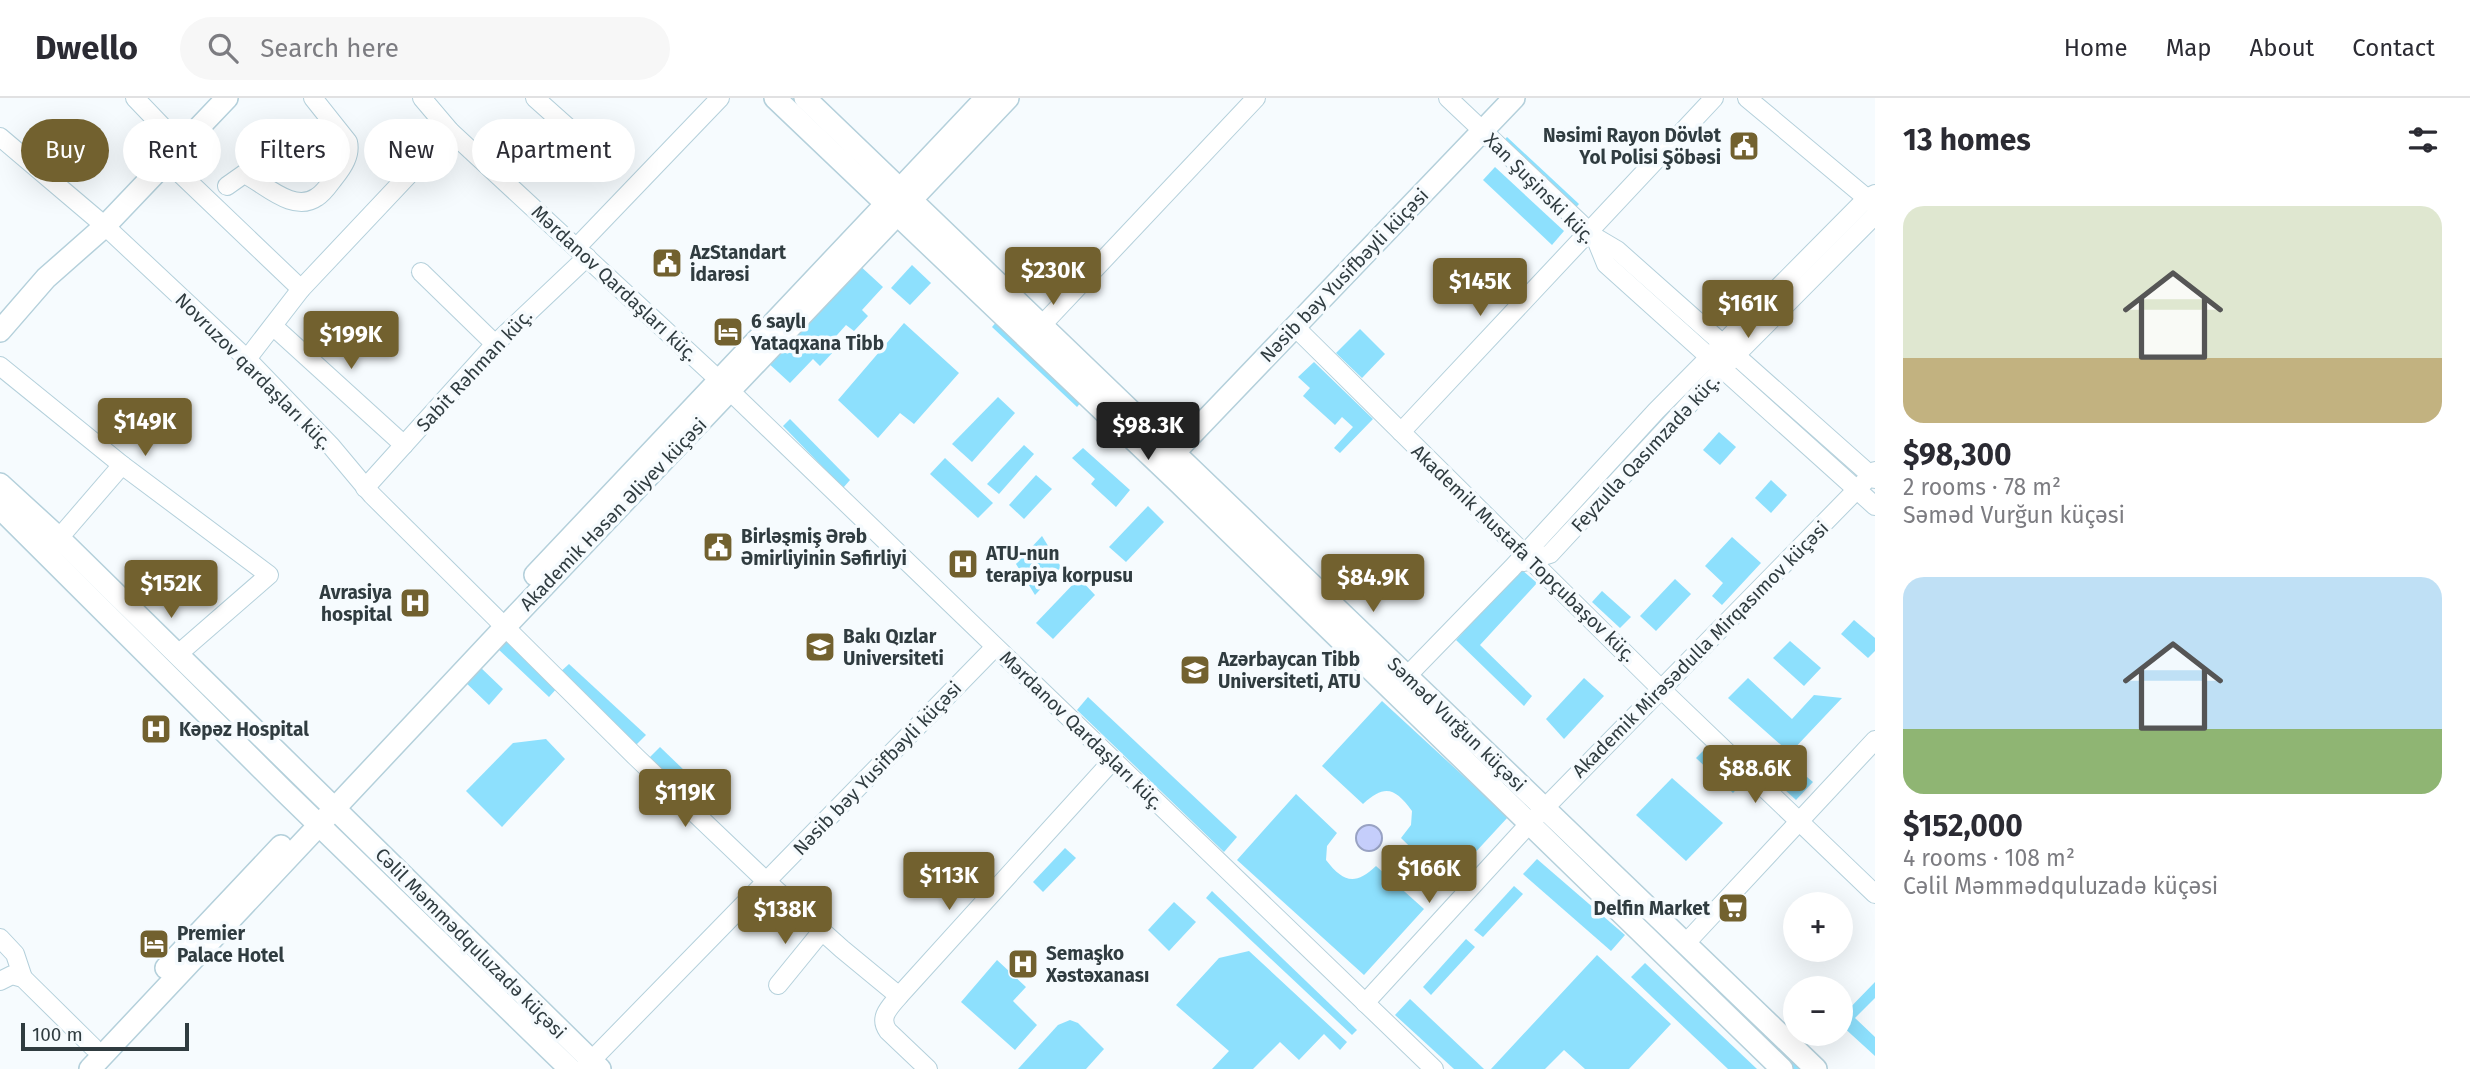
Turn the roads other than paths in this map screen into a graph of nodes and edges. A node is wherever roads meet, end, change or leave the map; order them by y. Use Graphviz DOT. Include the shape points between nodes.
graph roads {
  1 [pos="135,98"];
  2 [pos="227,98"];
  3 [pos="313,98"];
  4 [pos="535,98"];
  5 [pos="720,98"];
  6 [pos="775,98"];
  7 [pos="806,98"];
  8 [pos="986,98"];
  9 [pos="1008,98"];
  10 [pos="1256,98"];
  11 [pos="1448,98"];
  12 [pos="1514,98"];
  13 [pos="1714,98"];
  14 [pos="1747,98"];
  15 [pos="431,101"];
  16 [pos="150,119"];
  17 [pos="207,119"];
  18 [pos="442,119"];
  19 [pos="559,119"];
  20 [pos="1483,131"];
  21 [pos="0,137"];
  22 [pos="458,138"];
  23 [pos="147,182"];
  24 [pos="200,182"];
  25 [pos="402,182"];
  26 [pos="228,186"];
  27 [pos="1872,199"];
  28 [pos="897,201"];
  29 [pos="1875,215"];
  30 [pos="105,226"];
  31 [pos="1591,234"];
  32 [pos="582,252"];
  33 [pos="421,272"];
  34 [pos="301,289"];
  35 [pos="991,290"];
  36 [pos="3,321"];
  37 [pos="1042,325"];
  38 [pos="273,326"];
  39 [pos="1295,327"];
  40 [pos="495,344"];
  41 [pos="1729,350"];
  42 [pos="247,359"];
  43 [pos="1715,364"];
  44 [pos="0,366"];
  45 [pos="725,385"];
  46 [pos="1401,432"];
  47 [pos="404,445"];
  48 [pos="1174,453"];
  49 [pos="122,465"];
  50 [pos="1874,475"];
  51 [pos="1172,477"];
  52 [pos="0,484"];
  53 [pos="365,488"];
  54 [pos="1857,490"];
  55 [pos="1875,506"];
  56 [pos="0,508"];
  57 [pos="60,538"];
  58 [pos="1525,559"];
  59 [pos="102,594"];
  60 [pos="500,622"];
  61 [pos="995,647"];
  62 [pos="177,656"];
  63 [pos="1407,676"];
  64 [pos="1661,688"];
  65 [pos="1875,740"];
  66 [pos="1113,760"];
  67 [pos="331,801"];
  68 [pos="1544,808"];
  69 [pos="1799,820"];
  70 [pos="311,823"];
  71 [pos="1529,824"];
  72 [pos="766,881"];
  73 [pos="1875,894"];
  74 [pos="822,931"];
  75 [pos="0,938"];
  76 [pos="1685,944"];
  77 [pos="1670,960"];
  78 [pos="23,978"];
  79 [pos="0,981"];
  80 [pos="778,985"];
  81 [pos="900,996"];
  82 [pos="1365,1003"];
  83 [pos="93,1046"];
  84 [pos="591,1066"];
  85 [pos="71,1069"];
  86 [pos="90,1069"];
  87 [pos="570,1069"];
  88 [pos="928,1069"];
  89 [pos="1434,1069"];
  90 [pos="1782,1069"];
  91 [pos="1816,1069"];
  1 -- 16 [label="street"];
  2 -- 17 [label="main road"];
  3 -- 26 [label="street" via="349,147 342,169 324,191 308,202 294,202 244,174"];
  4 -- 19 [label="street"];
  5 -- 32 [label="street, Sabit Rəhman küç."];
  6 -- 28 [label="main road, Səməd Vurğun küçəsi"];
  7 -- 28 [label="main road, Səməd Vurğun küçəsi"];
  8 -- 28 [label="main road, Akademik Həsən Əliyev küçəsi"];
  9 -- 28 [label="main road, Akademik Həsən Əliyev küçəsi"];
  10 -- 37 [label="street"];
  11 -- 20 [label="street, Xan Şuşinski küç."];
  12 -- 20 [label="main road, Nəsib bəy Yusifbəyli küçəsi"];
  13 -- 31 [label="street"];
  14 -- 27 [label="street"];
  15 -- 18 [label="street, Mərdanov Qardaşları küç."];
  20 -- 31 [label="street, Xan Şuşinski küç."];
  20 -- 39 [label="main road, Nəsib bəy Yusifbəyli küçəsi"];
  21 -- 30 [label="street, Novruzov qardaşları küç."];
  22 -- 32 [label="street, Mərdanov Qardaşları küç."];
  23 -- 30 [label="main road"];
  24 -- 34 [label="street"];
  25 -- 34 [label="street"];
  27 -- 41 [label="street, Feyzulla Qasımzadə küç."];
  28 -- 35 [label="main road, Səməd Vurğun küçəsi"];
  28 -- 45 [label="main road, Akademik Həsən Əliyev küçəsi"];
  29 -- 41 [label="street, Feyzulla Qasımzadə küç."];
  30 -- 36 [label="main road"];
  30 -- 42 [label="street, Novruzov qardaşları küç."];
  31 -- 41 [label="street" via="1617,250"];
  31 -- 43 [label="street, Xan Şuşinski küç." via="1606,264"];
  31 -- 46 [label="street"];
  32 -- 40 [label="street, Sabit Rəhman küç."];
  32 -- 45 [label="street, Mərdanov Qardaşları küç."];
  33 -- 40 [label="street"];
  34 -- 38 [label="street"];
  35 -- 37 [label="main road, Səməd Vurğun küçəsi"];
  35 -- 51 [label="main road, Səməd Vurğun küçəsi"];
  37 -- 48 [label="main road, Səməd Vurğun küçəsi"];
  38 -- 42 [label="street"];
  38 -- 47 [label="street"];
  39 -- 46 [label="street, Akademik Mustafa Topçubaşov küç."];
  39 -- 48 [label="main road, Nəsib bəy Yusifbəyli küçəsi"];
  40 -- 47 [label="street, Sabit Rəhman küç."];
  41 -- 43 [label="street, Feyzulla Qasımzadə küç."];
  41 -- 50 [label="street"];
  42 -- 53 [label="street, Novruzov qardaşları küç."];
  43 -- 54 [label="street, Xan Şuşinski küç."];
  43 -- 58 [label="street, Feyzulla Qasımzadə küç."];
  44 -- 49 [label="street"];
  45 -- 60 [label="main road, Akademik Həsən Əliyev küçəsi"];
  45 -- 61 [label="street, Mərdanov Qardaşları küç."];
  46 -- 58 [label="street, Akademik Mustafa Topçubaşov küç."];
  47 -- 53 [label="street, Sabit Rəhman küç."];
  48 -- 51 [label="main road" via="1169,461"];
  48 -- 63 [label="main road, Səməd Vurğun küçəsi"];
  49 -- 57 [label="street"];
  49 -- 62 [label="street" via="269,575"];
  50 -- 54 [label="street, Akademik Mirəsədulla Mirqasımov küçəsi"];
  51 -- 71 [label="main road, Səməd Vurğun küçəsi"];
  52 -- 57 [label="main road, Cəlil Məmmədquluzadə küçəsi"];
  53 -- 60 [label="street, Novruzov qardaşları küç."];
  54 -- 55 [label="street, Xan Şuşinski küç."];
  54 -- 64 [label="street, Akademik Mirəsədulla Mirqasımov küçəsi"];
  56 -- 59 [label="main road, Cəlil Məmmədquluzadə küçəsi"];
  57 -- 59 [label="main road, Cəlil Məmmədquluzadə küçəsi"];
  58 -- 63 [label="street, Feyzulla Qasımzadə küç."];
  58 -- 64 [label="street, Akademik Mustafa Topçubaşov küç."];
  59 -- 62 [label="main road, Cəlil Məmmədquluzadə küçəsi"];
  59 -- 70 [label="main road, Cəlil Məmmədquluzadə küçəsi"];
  60 -- 67 [label="main road, Akademik Həsən Əliyev küçəsi"];
  60 -- 72 [label="street, Novruzov qardaşları küç."];
  61 -- 66 [label="street, Mərdanov Qardaşları küç."];
  61 -- 72 [label="street, Nəsib bəy Yusifbəyli küçəsi"];
  62 -- 67 [label="main road, Cəlil Məmmədquluzadə küçəsi"];
  63 -- 68 [label="main road, Səməd Vurğun küçəsi"];
  64 -- 68 [label="street, Akademik Mirəsədulla Mirqasımov küçəsi"];
  64 -- 69 [label="street, Akademik Mustafa Topçubaşov küç."];
  65 -- 69 [label="street"];
  66 -- 81 [label="street"];
  66 -- 82 [label="street, Mərdanov Qardaşları küç."];
  67 -- 70 [label="main road, Akademik Həsən Əliyev küçəsi"];
  67 -- 84 [label="main road, Cəlil Məmmədquluzadə küçəsi"];
  68 -- 71 [label="street, Akademik Mirəsədulla Mirqasımov küçəsi"];
  68 -- 76 [label="main road, Səməd Vurğun küçəsi"];
  69 -- 73 [label="street, Akademik Mustafa Topçubaşov küç."];
  69 -- 76 [label="street"];
  70 -- 83 [label="main road"];
  70 -- 86 [label="main road"];
  70 -- 87 [label="main road, Cəlil Məmmədquluzadə küçəsi"];
  71 -- 77 [label="main road, Səməd Vurğun küçəsi"];
  71 -- 82 [label="street"];
  72 -- 74 [label="street, Novruzov qardaşları küç."];
  72 -- 84 [label="street, Nəsib bəy Yusifbəyli küçəsi"];
  74 -- 80 [label="street"];
  74 -- 81 [label="street, Novruzov qardaşları küç."];
  75 -- 78 [label="street" via="15,954"];
  76 -- 77 [label="main road"];
  76 -- 91 [label="main road, Səməd Vurğun küçəsi"];
  77 -- 90 [label="main road, Səməd Vurğun küçəsi"];
  78 -- 79 [label="street" via="12,975"];
  78 -- 83 [label="street"];
  81 -- 88 [label="street" via="883,1017 883,1024"];
  82 -- 89 [label="street, Mərdanov Qardaşları küç."];
  83 -- 85 [label="main road"];
}
